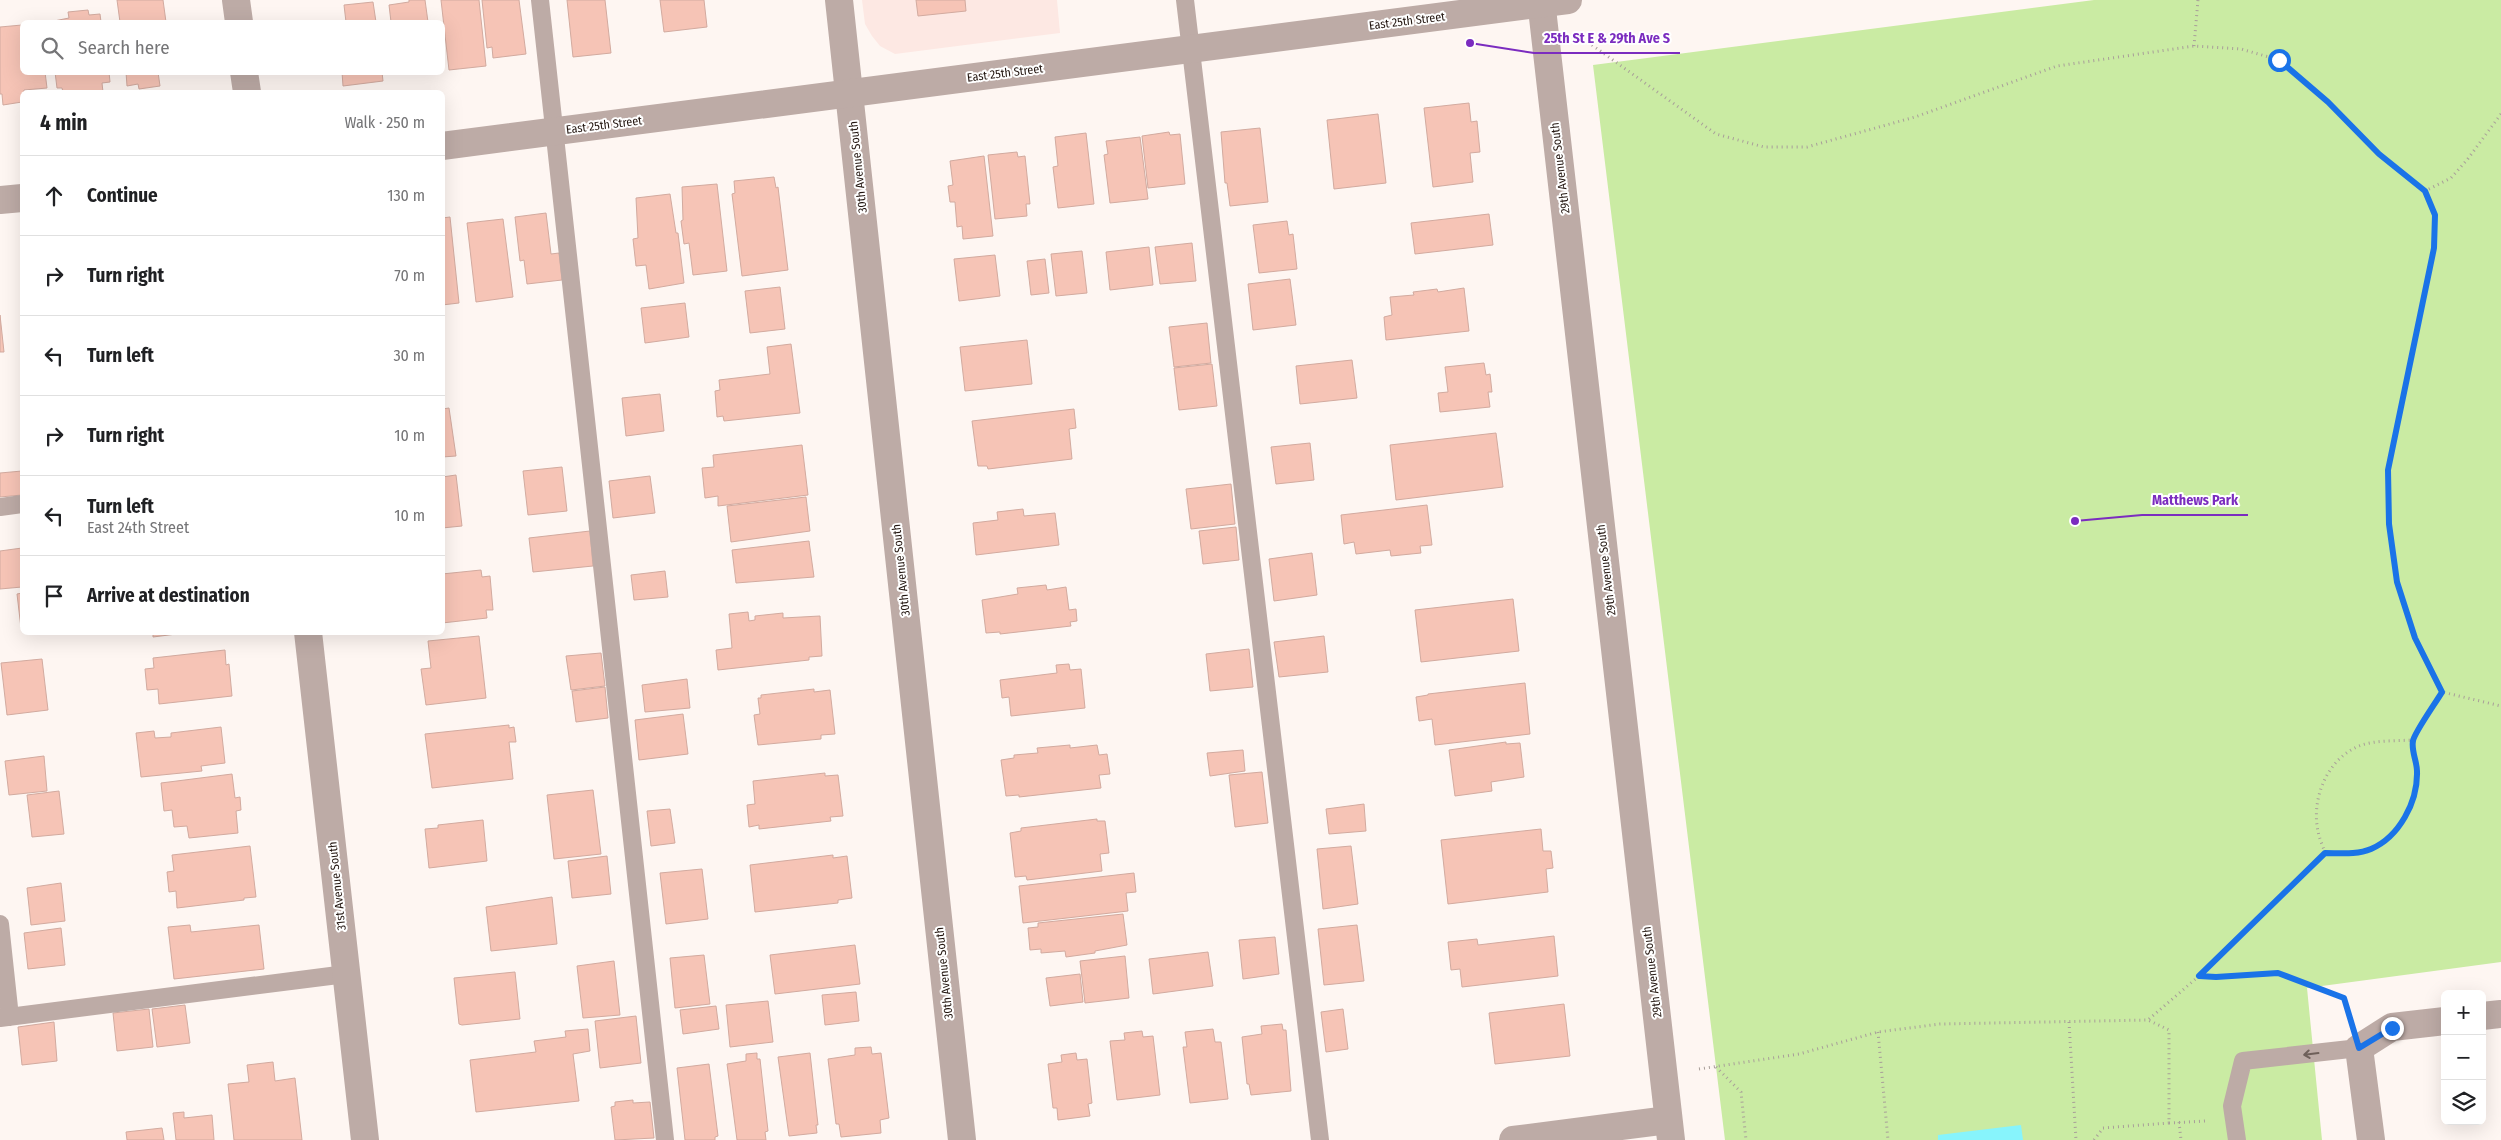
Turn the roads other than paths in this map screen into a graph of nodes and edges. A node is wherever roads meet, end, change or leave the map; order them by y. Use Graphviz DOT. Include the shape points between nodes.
graph roads {
  1 [pos="236,0"];
  2 [pos="540,0"];
  3 [pos="839,0"];
  4 [pos="1185,0"];
  5 [pos="1568,0"];
  6 [pos="1541,2"];
  7 [pos="239,20"];
  8 [pos="1190,49"];
  9 [pos="244,75"];
  10 [pos="246,90"];
  11 [pos="850,93"];
  12 [pos="555,131"];
  13 [pos="445,146"];
  14 [pos="20,198"];
  15 [pos="0,200"];
  16 [pos="20,504"];
  17 [pos="0,507"];
  18 [pos="308,635"];
  19 [pos="0,924"];
  20 [pos="346,974"];
  21 [pos="2501,1014"];
  22 [pos="2486,1016"];
  23 [pos="5,1017"];
  24 [pos="2441,1022"];
  25 [pos="2359,1048"];
  26 [pos="1669,1130"];
  27 [pos="365,1140"];
  28 [pos="665,1140"];
  29 [pos="962,1140"];
  30 [pos="1320,1140"];
  31 [pos="1513,1140"];
  32 [pos="2237,1140"];
  33 [pos="2370,1140"];
  1 -- 7 [label="street"];
  2 -- 12 [label="lane"];
  3 -- 11 [label="street, 30th Avenue South"];
  4 -- 8 [label="lane"];
  5 -- 6 [label="street, East 25th Street"];
  6 -- 8 [label="street, East 25th Street"];
  6 -- 26 [label="street, 29th Avenue South"];
  8 -- 11 [label="street, East 25th Street"];
  8 -- 30 [label="lane"];
  9 -- 10 [label="street"];
  11 -- 12 [label="street, East 25th Street"];
  11 -- 29 [label="street, 30th Avenue South"];
  12 -- 13 [label="street, East 25th Street"];
  12 -- 28 [label="lane"];
  14 -- 15 [label="street"];
  16 -- 17 [label="lane"];
  18 -- 20 [label="street, 31st Avenue South"];
  19 -- 23 [label="lane"];
  20 -- 23 [label="lane"];
  20 -- 27 [label="street, 31st Avenue South"];
  21 -- 22 [label="street"];
  24 -- 25 [label="street" via="2392,1028"];
  25 -- 32 [label="lane, one-way" via="2243,1061 2232,1106"];
  25 -- 33 [label="street"];
  26 -- 31 [label="street"];
}
